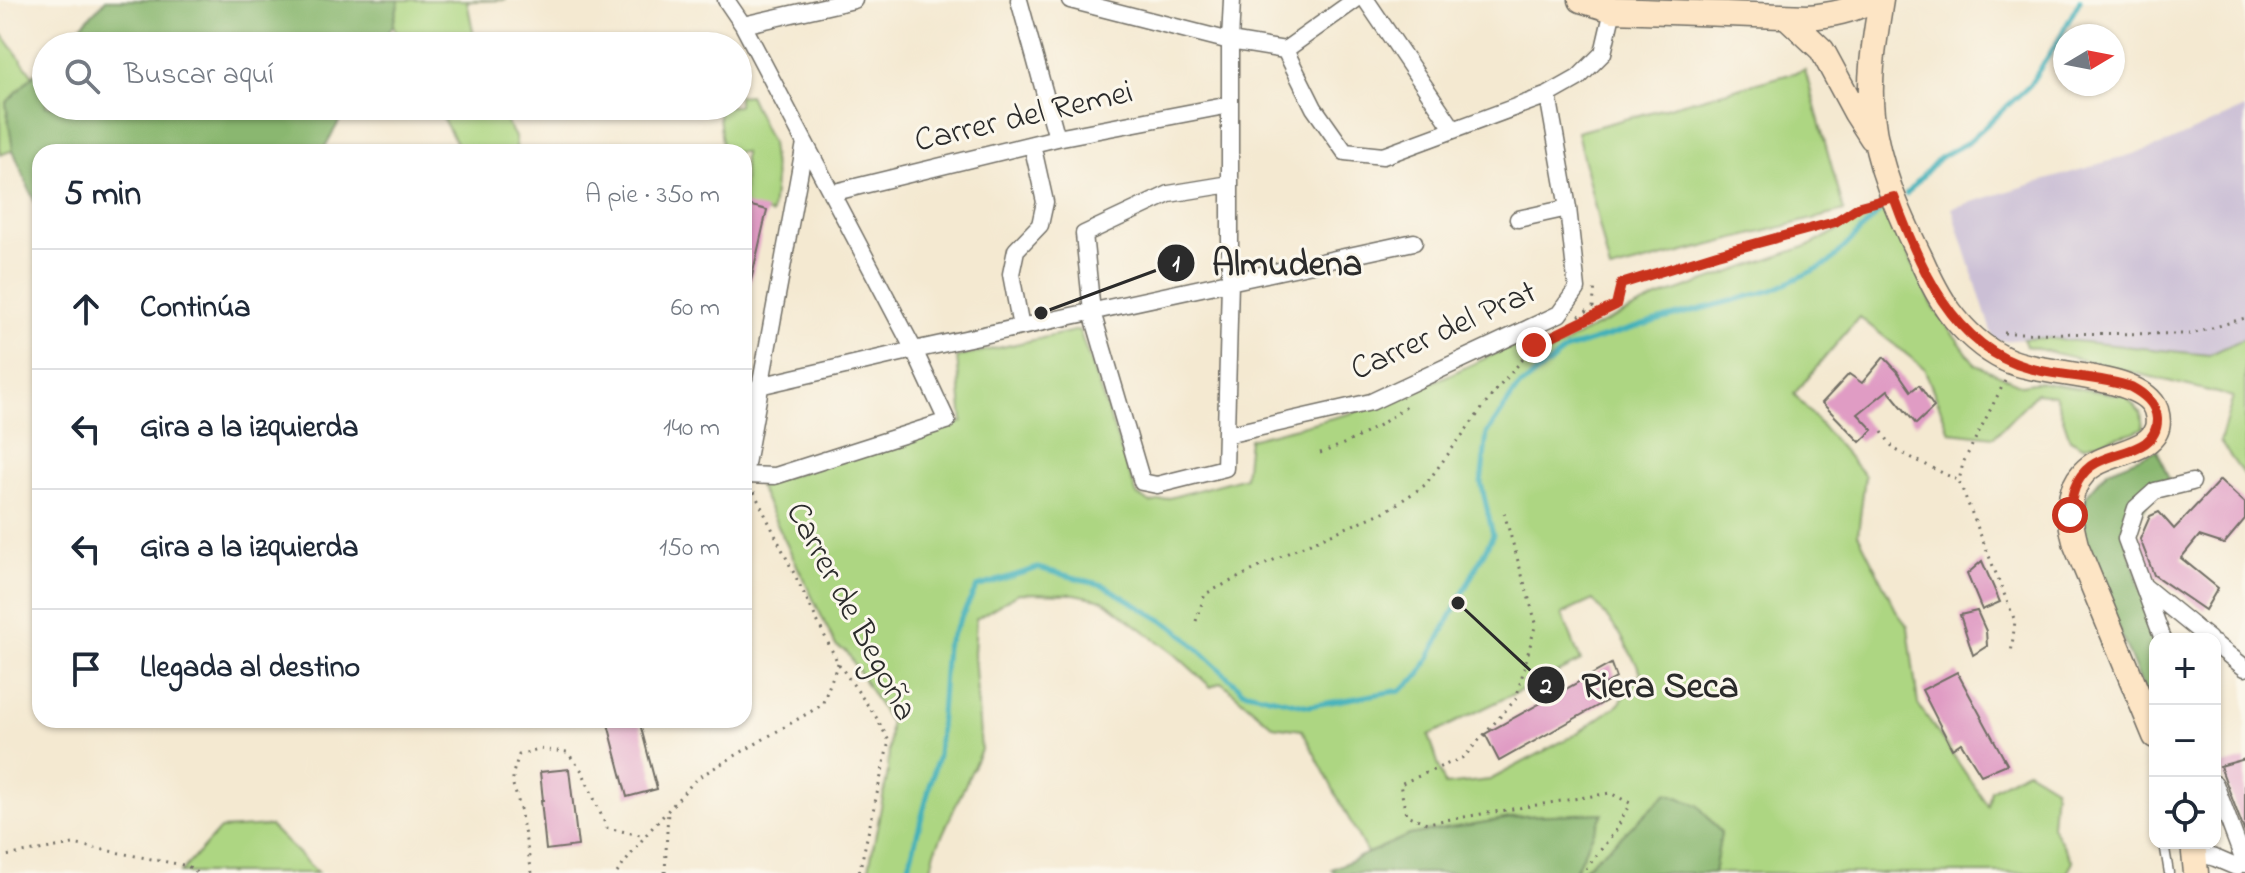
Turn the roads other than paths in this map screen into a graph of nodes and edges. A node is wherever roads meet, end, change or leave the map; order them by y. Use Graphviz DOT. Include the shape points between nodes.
graph roads {
  1 [pos="726,0"];
  2 [pos="854,0"];
  3 [pos="1019,0"];
  4 [pos="1070,0"];
  5 [pos="1232,0"];
  6 [pos="1355,0"];
  7 [pos="1366,0"];
  8 [pos="1581,0"];
  9 [pos="1872,0"];
  10 [pos="1881,0"];
  11 [pos="1788,8"];
  12 [pos="1613,10"];
  13 [pos="743,25"];
  14 [pos="747,32"];
  15 [pos="1230,41"];
  16 [pos="752,42"];
  17 [pos="1285,50"];
  18 [pos="1548,95"];
  19 [pos="1230,105"];
  20 [pos="1454,130"];
  21 [pos="1057,138"];
  22 [pos="805,143"];
  23 [pos="1032,144"];
  24 [pos="1876,144"];
  25 [pos="1230,184"];
  26 [pos="831,193"];
  27 [pos="1568,208"];
  28 [pos="1518,219"];
  29 [pos="1414,242"];
  30 [pos="1230,282"];
  31 [pos="1092,312"];
  32 [pos="1021,327"];
  33 [pos="914,350"];
  34 [pos="759,386"];
  35 [pos="752,428"];
  36 [pos="1226,435"];
  37 [pos="752,475"];
  38 [pos="2192,482"];
  39 [pos="2143,586"];
  40 [pos="2161,633"];
  41 [pos="2202,633"];
  42 [pos="2221,649"];
  43 [pos="2245,668"];
  44 [pos="2149,721"];
  45 [pos="2221,801"];
  46 [pos="2165,849"];
  47 [pos="2195,856"];
  48 [pos="2240,868"];
  49 [pos="2169,873"];
  1 -- 13 [label="street"];
  2 -- 13 [label="street"];
  3 -- 21 [label="street"];
  4 -- 15 [label="street"];
  5 -- 15 [label="street"];
  6 -- 17 [label="street"];
  7 -- 20 [label="street"];
  8 -- 12 [label="main road"];
  9 -- 11 [label="main road" via="1834,15"];
  10 -- 24 [label="main road" via="1871,73"];
  11 -- 12 [label="main road" via="1750,14"];
  11 -- 24 [label="main road" via="1822,50"];
  12 -- 18 [label="street" via="1603,53 1578,78"];
  13 -- 14 [label="street"];
  15 -- 17 [label="street"];
  15 -- 19 [label="street"];
  16 -- 22 [label="street"];
  17 -- 20 [label="street" via="1314,108 1345,152 1383,156"];
  18 -- 20 [label="street"];
  18 -- 27 [label="street, Carrer del Prat"];
  19 -- 21 [label="street, Carrer del Remei"];
  19 -- 25 [label="street"];
  21 -- 23 [label="street, Carrer del Remei"];
  22 -- 26 [label="street"];
  22 -- 34 [label="street, Carrer de Begoña"];
  23 -- 26 [label="street, Carrer del Remei"];
  23 -- 32 [label="street" via="1045,202 1040,225 1016,250 1011,274"];
  24 -- 44 [label="main road" via="1934,286 1968,333 2015,364 2122,384 2142,393 2155,409 2157,422 2148,442 2084,473 2074,488 2070,515 2076,545"];
  25 -- 30 [label="street"];
  25 -- 31 [label="street" via="1169,194 1084,234"];
  26 -- 33 [label="street"];
  27 -- 28 [label="street"];
  27 -- 36 [label="street, Carrer del Prat" via="1577,289 1559,314 1371,402"];
  29 -- 30 [label="street"];
  30 -- 31 [label="street"];
  30 -- 36 [label="street"];
  31 -- 32 [label="street"];
  31 -- 36 [label="street" via="1142,482 1157,485 1225,468"];
  32 -- 33 [label="street"];
  33 -- 34 [label="street"];
  33 -- 37 [label="street" via="947,421 775,476"];
  34 -- 35 [label="street, Carrer de Begoña"];
  38 -- 39 [label="street" via="2155,491 2136,508 2126,539"];
  39 -- 40 [label="street"];
  39 -- 41 [label="street"];
  42 -- 43 [label="street"];
  45 -- 48 [label="street"];
  46 -- 49 [label="lane"];
  47 -- 48 [label="street"];
}
